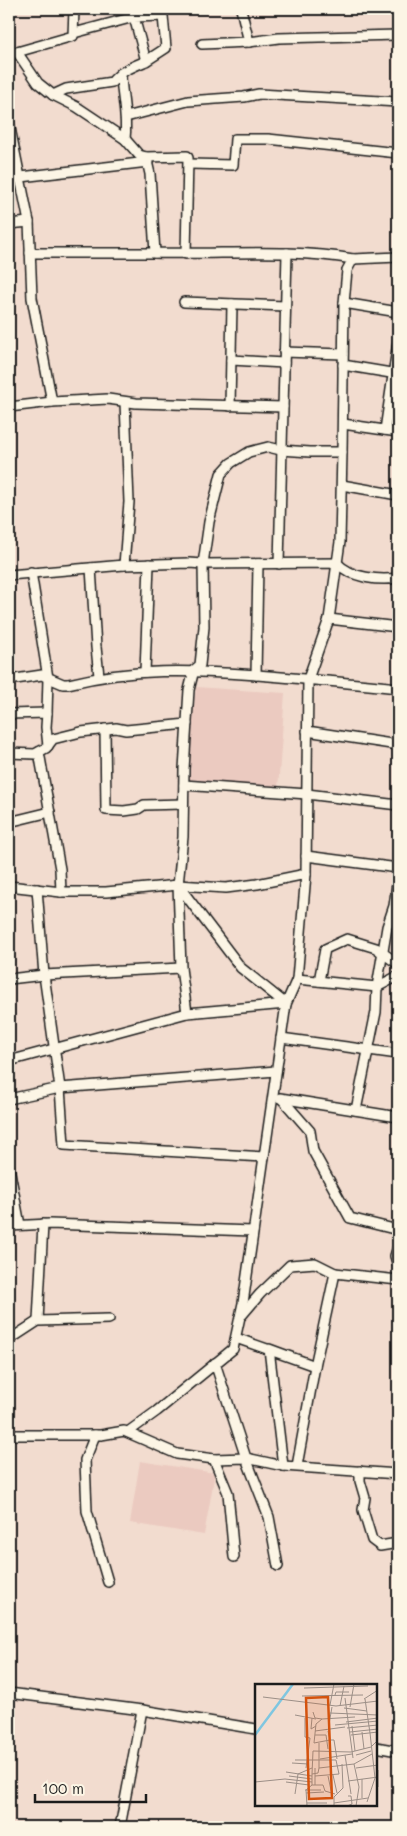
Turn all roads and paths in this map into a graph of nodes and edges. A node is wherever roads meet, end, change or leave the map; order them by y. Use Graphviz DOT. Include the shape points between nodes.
graph roads {
  1 [pos="74,9"];
  2 [pos="241,9"];
  3 [pos="134,13"];
  4 [pos="74,32"];
  5 [pos="398,35"];
  6 [pos="249,42"];
  7 [pos="202,44"];
  8 [pos="13,53"];
  9 [pos="146,61"];
  10 [pos="121,73"];
  11 [pos="53,95"];
  12 [pos="398,102"];
  13 [pos="126,117"];
  14 [pos="9,123"];
  15 [pos="125,139"];
  16 [pos="11,140"];
  17 [pos="398,153"];
  18 [pos="147,159"];
  19 [pos="189,164"];
  20 [pos="20,177"];
  21 [pos="9,180"];
  22 [pos="29,222"];
  23 [pos="9,224"];
  24 [pos="30,253"];
  25 [pos="155,253"];
  26 [pos="287,253"];
  27 [pos="186,254"];
  28 [pos="398,257"];
  29 [pos="353,259"];
  30 [pos="184,302"];
  31 [pos="344,303"];
  32 [pos="232,304"];
  33 [pos="285,306"];
  34 [pos="398,312"];
  35 [pos="398,342"];
  36 [pos="284,352"];
  37 [pos="343,354"];
  38 [pos="231,360"];
  39 [pos="284,363"];
  40 [pos="343,365"];
  41 [pos="396,373"];
  42 [pos="52,402"];
  43 [pos="125,402"];
  44 [pos="230,406"];
  45 [pos="9,407"];
  46 [pos="283,407"];
  47 [pos="343,424"];
  48 [pos="384,430"];
  49 [pos="398,432"];
  50 [pos="281,450"];
  51 [pos="342,452"];
  52 [pos="342,485"];
  53 [pos="398,495"];
  54 [pos="337,563"];
  55 [pos="149,564"];
  56 [pos="203,564"];
  57 [pos="258,564"];
  58 [pos="279,564"];
  59 [pos="124,565"];
  60 [pos="90,568"];
  61 [pos="31,572"];
  62 [pos="9,575"];
  63 [pos="398,578"];
  64 [pos="329,619"];
  65 [pos="398,627"];
  66 [pos="194,670"];
  67 [pos="145,672"];
  68 [pos="256,675"];
  69 [pos="99,676"];
  70 [pos="48,678"];
  71 [pos="308,679"];
  72 [pos="9,680"];
  73 [pos="398,688"];
  74 [pos="47,713"];
  75 [pos="9,714"];
  76 [pos="187,724"];
  77 [pos="105,729"];
  78 [pos="307,731"];
  79 [pos="398,745"];
  80 [pos="48,746"];
  81 [pos="39,752"];
  82 [pos="9,753"];
  83 [pos="184,785"];
  84 [pos="306,794"];
  85 [pos="183,804"];
  86 [pos="398,805"];
  87 [pos="50,812"];
  88 [pos="9,822"];
  89 [pos="306,856"];
  90 [pos="398,868"];
  91 [pos="306,874"];
  92 [pos="398,877"];
  93 [pos="178,885"];
  94 [pos="9,886"];
  95 [pos="37,889"];
  96 [pos="62,892"];
  97 [pos="383,952"];
  98 [pos="398,964"];
  99 [pos="181,968"];
  100 [pos="44,975"];
  101 [pos="398,976"];
  102 [pos="297,979"];
  103 [pos="9,980"];
  104 [pos="320,981"];
  105 [pos="377,987"];
  106 [pos="286,1004"];
  107 [pos="187,1014"];
  108 [pos="281,1038"];
  109 [pos="55,1048"];
  110 [pos="368,1050"];
  111 [pos="398,1054"];
  112 [pos="9,1061"];
  113 [pos="276,1071"];
  114 [pos="60,1088"];
  115 [pos="272,1097"];
  116 [pos="9,1099"];
  117 [pos="282,1099"];
  118 [pos="356,1110"];
  119 [pos="398,1117"];
  120 [pos="264,1157"];
  121 [pos="9,1167"];
  122 [pos="43,1224"];
  123 [pos="20,1225"];
  124 [pos="9,1226"];
  125 [pos="398,1230"];
  126 [pos="253,1231"];
  127 [pos="398,1247"];
  128 [pos="398,1266"];
  129 [pos="335,1273"];
  130 [pos="398,1280"];
  131 [pos="240,1318"];
  132 [pos="109,1319"];
  133 [pos="38,1321"];
  134 [pos="236,1338"];
  135 [pos="9,1340"];
  136 [pos="215,1363"];
  137 [pos="316,1366"];
  138 [pos="128,1432"];
  139 [pos="9,1435"];
  140 [pos="95,1435"];
  141 [pos="246,1458"];
  142 [pos="214,1459"];
  143 [pos="283,1466"];
  144 [pos="297,1466"];
  145 [pos="360,1471"];
  146 [pos="398,1474"];
  147 [pos="398,1543"];
  148 [pos="234,1557"];
  149 [pos="278,1566"];
  150 [pos="108,1582"];
  151 [pos="9,1693"];
  152 [pos="142,1710"];
  153 [pos="255,1729"];
  154 [pos="377,1748"];
  155 [pos="398,1751"];
  156 [pos="120,1827"];
  1 -- 4 [label="street"];
  2 -- 6 [label="street"];
  3 -- 4 [label="street"];
  3 -- 9 [label="street"];
  3 -- 9 [label="street" via="162,16 166,48"];
  4 -- 8 [label="street" via="70,37"];
  5 -- 6 [label="street" via="279,38"];
  6 -- 7 [label="street"];
  8 -- 11 [label="street" via="38,83"];
  9 -- 10 [label="street"];
  10 -- 11 [label="street" via="112,82 66,89"];
  10 -- 13 [label="street"];
  11 -- 15 [label="street"];
  12 -- 13 [label="street" via="259,94 188,100"];
  13 -- 15 [label="street"];
  14 -- 16 [label="street"];
  15 -- 18 [label="street" via="139,156"];
  16 -- 20 [label="street"];
  17 -- 19 [label="street" via="241,138 234,139 232,165"];
  18 -- 19 [label="street" via="187,156"];
  18 -- 20 [label="street"];
  18 -- 25 [label="street"];
  19 -- 27 [label="street"];
  20 -- 21 [label="street"];
  20 -- 22 [label="street"];
  22 -- 23 [label="street"];
  22 -- 24 [label="street"];
  24 -- 25 [label="street"];
  24 -- 42 [label="street" via="32,298"];
  25 -- 27 [label="street"];
  26 -- 27 [label="street"];
  26 -- 29 [label="street"];
  26 -- 33 [label="street"];
  28 -- 29 [label="street"];
  29 -- 31 [label="street" via="347,270"];
  30 -- 32 [label="street"];
  31 -- 34 [label="street"];
  31 -- 37 [label="street"];
  32 -- 33 [label="street"];
  32 -- 38 [label="street"];
  33 -- 36 [label="street"];
  35 -- 41 [label="street"];
  36 -- 37 [label="street"];
  36 -- 39 [label="street"];
  37 -- 40 [label="street"];
  38 -- 39 [label="street"];
  38 -- 44 [label="street"];
  39 -- 46 [label="street"];
  40 -- 41 [label="street"];
  40 -- 47 [label="street"];
  41 -- 48 [label="street"];
  42 -- 43 [label="street" via="108,399"];
  42 -- 45 [label="street"];
  43 -- 44 [label="street"];
  43 -- 59 [label="street" via="129,502"];
  44 -- 46 [label="street"];
  46 -- 50 [label="street"];
  47 -- 48 [label="street"];
  47 -- 51 [label="street"];
  48 -- 49 [label="street"];
  50 -- 51 [label="street"];
  50 -- 56 [label="street" via="268,447 249,452 221,474"];
  50 -- 58 [label="street"];
  51 -- 52 [label="street"];
  52 -- 53 [label="street"];
  52 -- 54 [label="street"];
  54 -- 58 [label="street"];
  54 -- 63 [label="street" via="344,570 371,578"];
  54 -- 64 [label="street"];
  55 -- 56 [label="street"];
  55 -- 59 [label="street"];
  55 -- 67 [label="street"];
  56 -- 57 [label="street"];
  56 -- 66 [label="street" via="204,627 200,665"];
  57 -- 58 [label="street"];
  57 -- 68 [label="street"];
  59 -- 60 [label="street"];
  60 -- 61 [label="street"];
  60 -- 69 [label="street"];
  61 -- 62 [label="street"];
  61 -- 70 [label="street"];
  64 -- 65 [label="street"];
  64 -- 71 [label="street"];
  66 -- 67 [label="street"];
  66 -- 68 [label="street"];
  66 -- 76 [label="street"];
  67 -- 69 [label="street"];
  68 -- 71 [label="street"];
  69 -- 70 [label="street" via="68,684"];
  70 -- 72 [label="street" via="42,675"];
  70 -- 74 [label="street"];
  71 -- 73 [label="street"];
  71 -- 78 [label="street"];
  74 -- 75 [label="street"];
  74 -- 80 [label="street"];
  76 -- 77 [label="street"];
  76 -- 83 [label="street"];
  77 -- 80 [label="street" via="53,739"];
  77 -- 85 [label="street" via="106,810"];
  78 -- 79 [label="street"];
  78 -- 84 [label="street"];
  80 -- 81 [label="street"];
  81 -- 82 [label="street"];
  81 -- 87 [label="street"];
  83 -- 84 [label="street"];
  83 -- 85 [label="street"];
  84 -- 86 [label="street"];
  84 -- 89 [label="street"];
  85 -- 93 [label="street"];
  87 -- 88 [label="street"];
  87 -- 96 [label="street"];
  89 -- 90 [label="street"];
  89 -- 91 [label="street"];
  91 -- 93 [label="street" via="226,888"];
  91 -- 102 [label="street"];
  92 -- 97 [label="street"];
  93 -- 96 [label="street" via="106,892"];
  93 -- 99 [label="street"];
  93 -- 106 [label="street" via="241,968"];
  94 -- 95 [label="street"];
  95 -- 96 [label="street"];
  95 -- 100 [label="street"];
  97 -- 98 [label="street"];
  97 -- 104 [label="street" via="346,939 325,949"];
  97 -- 105 [label="street"];
  99 -- 100 [label="street"];
  99 -- 107 [label="street"];
  100 -- 103 [label="street"];
  100 -- 109 [label="street"];
  101 -- 105 [label="street"];
  102 -- 104 [label="street"];
  102 -- 106 [label="street"];
  104 -- 105 [label="street"];
  105 -- 110 [label="street" via="376,1012"];
  106 -- 107 [label="street"];
  106 -- 108 [label="street"];
  107 -- 109 [label="street"];
  108 -- 110 [label="street"];
  108 -- 113 [label="street"];
  109 -- 112 [label="street"];
  109 -- 114 [label="street"];
  110 -- 111 [label="street"];
  110 -- 118 [label="street"];
  113 -- 114 [label="street"];
  113 -- 115 [label="street"];
  114 -- 116 [label="street"];
  114 -- 120 [label="street" via="64,1145"];
  115 -- 117 [label="street"];
  115 -- 120 [label="street"];
  117 -- 118 [label="street"];
  117 -- 125 [label="street" via="310,1131 313,1151 350,1218"];
  118 -- 119 [label="street"];
  120 -- 126 [label="street"];
  121 -- 123 [label="street"];
  122 -- 123 [label="street"];
  122 -- 126 [label="street"];
  122 -- 133 [label="street"];
  123 -- 124 [label="street"];
  126 -- 131 [label="street"];
  127 -- 128 [label="street" via="395,1256"];
  129 -- 130 [label="street"];
  129 -- 131 [label="street" via="315,1263 290,1266"];
  129 -- 137 [label="street"];
  131 -- 134 [label="street"];
  132 -- 133 [label="street"];
  133 -- 135 [label="street"];
  134 -- 136 [label="street" via="233,1349"];
  134 -- 137 [label="street"];
  136 -- 138 [label="street"];
  136 -- 141 [label="street"];
  137 -- 143 [label="street" via="269,1349"];
  137 -- 144 [label="street"];
  138 -- 140 [label="street"];
  138 -- 142 [label="street" via="177,1454"];
  139 -- 140 [label="street"];
  140 -- 150 [label="street" via="85,1460 87,1511"];
  141 -- 142 [label="street"];
  141 -- 143 [label="street"];
  141 -- 149 [label="street" via="269,1517"];
  142 -- 148 [label="street" via="228,1493"];
  143 -- 144 [label="street"];
  144 -- 145 [label="street"];
  145 -- 146 [label="street"];
  145 -- 147 [label="street" via="365,1498 363,1510 372,1540 380,1546"];
  151 -- 152 [label="street"];
  152 -- 153 [label="street"];
  152 -- 156 [label="street"];
  154 -- 155 [label="street"];
}
